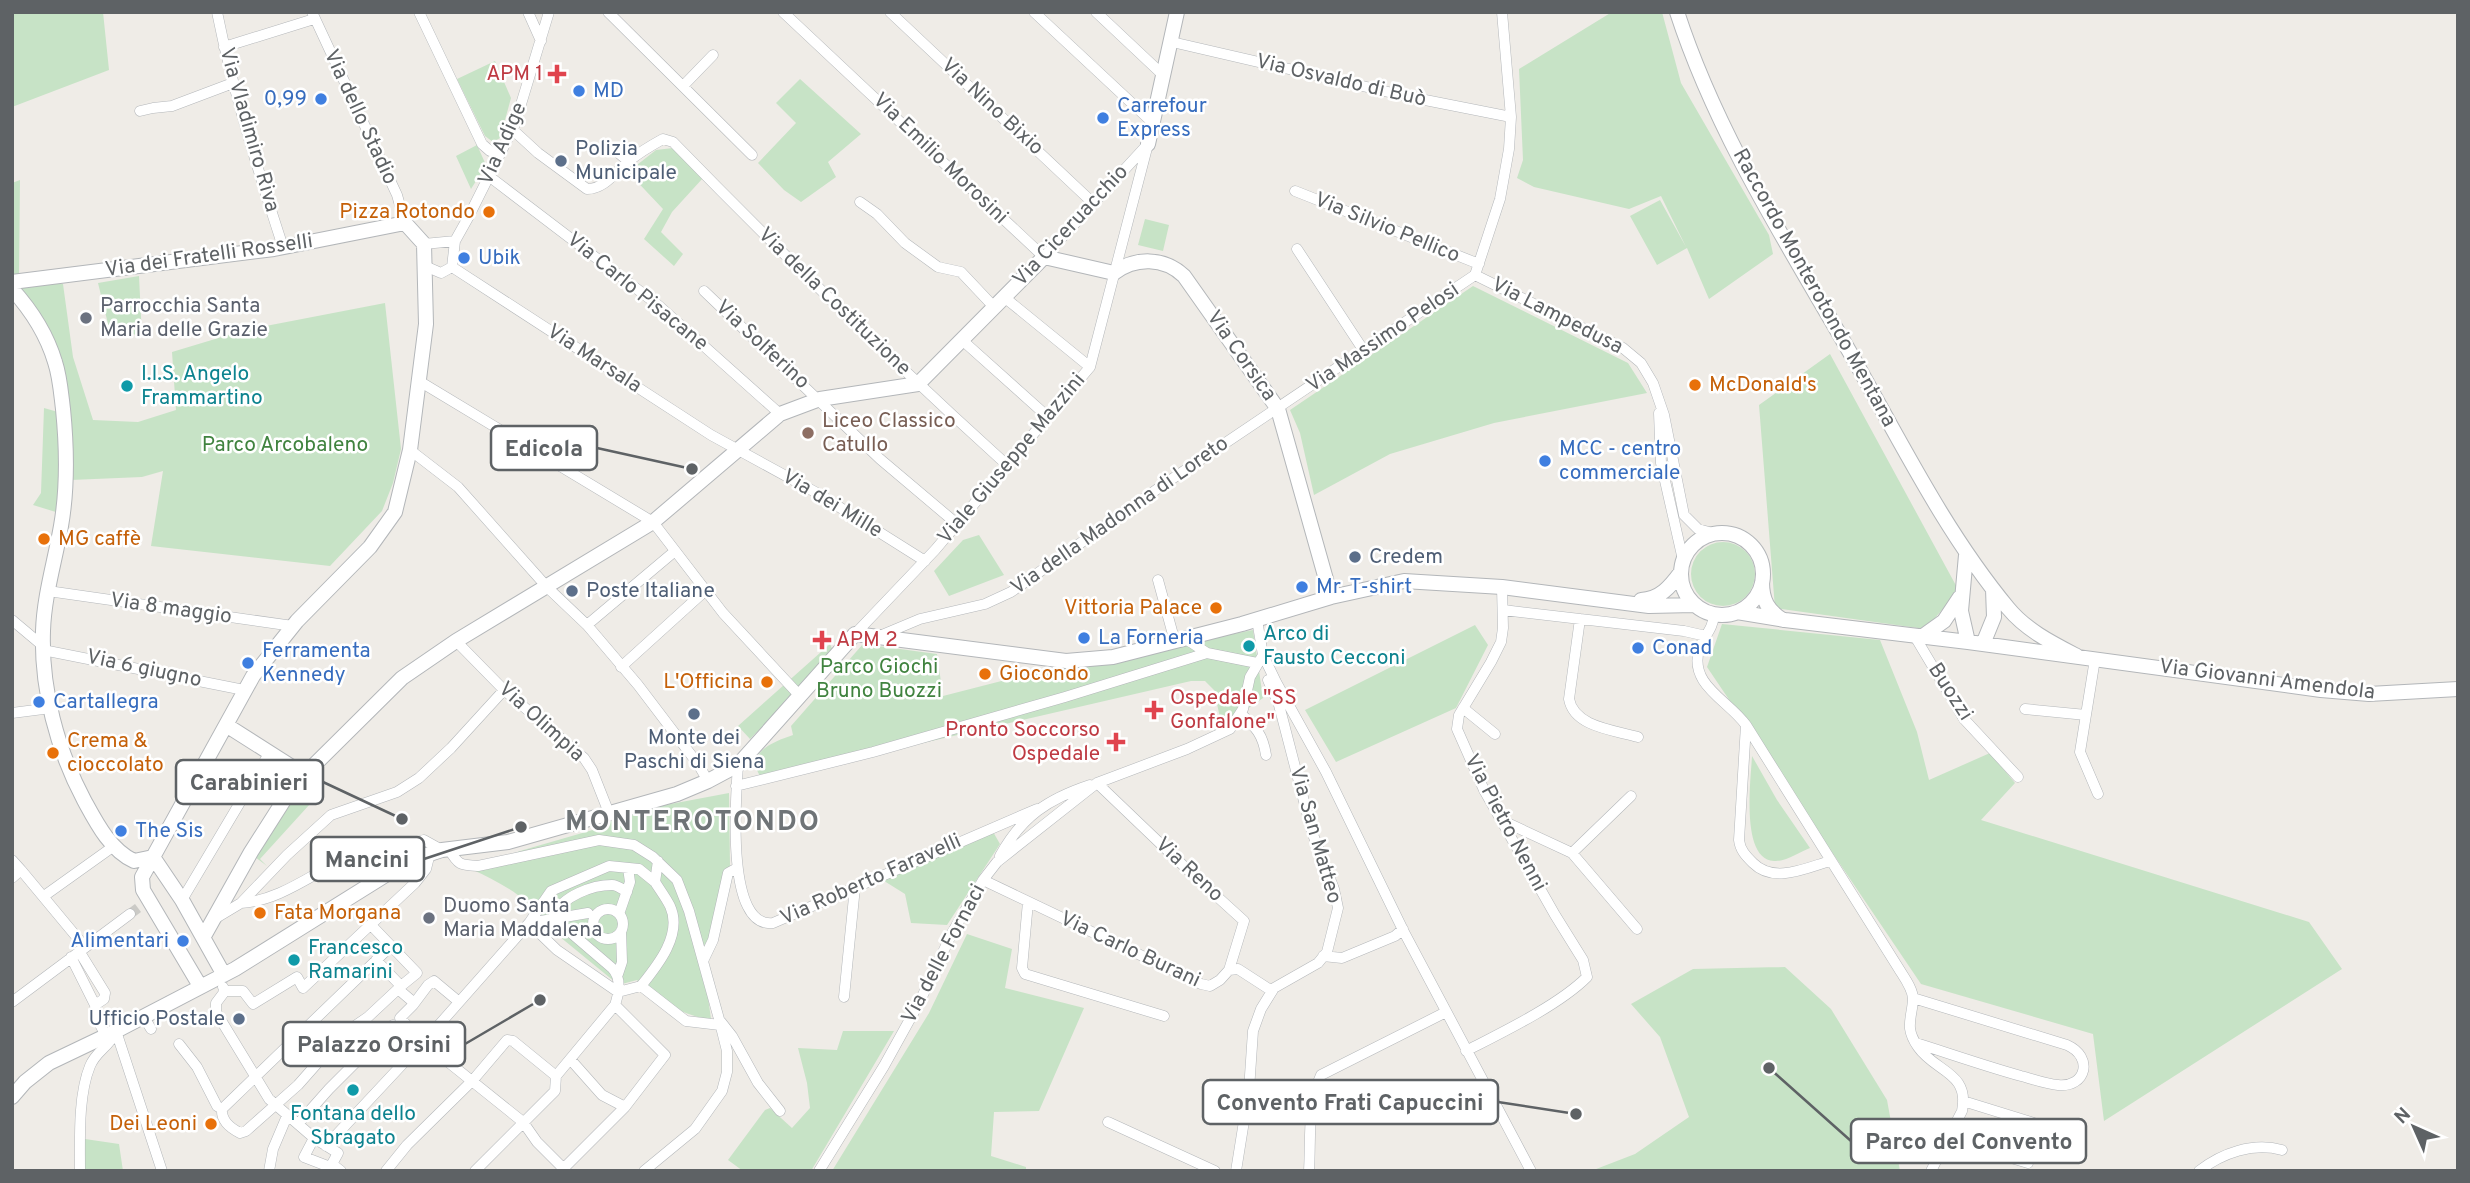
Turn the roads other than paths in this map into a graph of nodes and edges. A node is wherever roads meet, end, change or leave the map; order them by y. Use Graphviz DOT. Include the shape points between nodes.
graph roads {
  1 [pos="218,12"];
  2 [pos="419,12"];
  3 [pos="528,12"];
  4 [pos="549,12"];
  5 [pos="608,12"];
  6 [pos="783,12"];
  7 [pos="890,12"];
  8 [pos="1034,12"];
  9 [pos="1096,12"];
  10 [pos="1177,12"];
  11 [pos="1502,12"];
  12 [pos="1677,12"];
  13 [pos="313,16"];
  14 [pos="541,41"];
  15 [pos="1172,42"];
  16 [pos="224,47"];
  17 [pos="713,55"];
  18 [pos="1163,75"];
  19 [pos="233,83"];
  20 [pos="683,86"];
  21 [pos="140,111"];
  22 [pos="1511,117"];
  23 [pos="1152,122"];
  24 [pos="513,130"];
  25 [pos="1148,144"];
  26 [pos="615,150"];
  27 [pos="502,152"];
  28 [pos="752,155"];
  29 [pos="628,161"];
  30 [pos="490,177"];
  31 [pos="1295,191"];
  32 [pos="860,202"];
  33 [pos="1093,203"];
  34 [pos="405,223"];
  35 [pos="455,241"];
  36 [pos="424,244"];
  37 [pos="283,247"];
  38 [pos="1297,249"];
  39 [pos="1044,257"];
  40 [pos="1479,264"];
  41 [pos="425,266"];
  42 [pos="452,267"];
  43 [pos="1114,273"];
  44 [pos="1475,275"];
  45 [pos="12,282"];
  46 [pos="12,289"];
  47 [pos="704,291"];
  48 [pos="999,302"];
  49 [pos="962,340"];
  50 [pos="1364,351"];
  51 [pos="1090,367"];
  52 [pos="419,381"];
  53 [pos="918,384"];
  54 [pos="1657,395"];
  55 [pos="820,399"];
  56 [pos="1278,409"];
  57 [pos="780,414"];
  58 [pos="1048,417"];
  59 [pos="410,450"];
  60 [pos="738,450"];
  61 [pos="1007,465"];
  62 [pos="653,522"];
  63 [pos="957,524"];
  64 [pos="1716,534"];
  65 [pos="675,551"];
  66 [pos="1966,555"];
  67 [pos="925,561"];
  68 [pos="1682,566"];
  69 [pos="1158,580"];
  70 [pos="1762,581"];
  71 [pos="547,587"];
  72 [pos="1502,587"];
  73 [pos="1993,588"];
  74 [pos="706,590"];
  75 [pos="48,591"];
  76 [pos="1961,596"];
  77 [pos="1331,597"];
  78 [pos="1605,601"];
  79 [pos="1694,605"];
  80 [pos="1503,610"];
  81 [pos="1737,612"];
  82 [pos="1714,615"];
  83 [pos="1580,619"];
  84 [pos="12,620"];
  85 [pos="1257,620"];
  86 [pos="1785,620"];
  87 [pos="587,625"];
  88 [pos="293,626"];
  89 [pos="855,635"];
  90 [pos="1706,636"];
  91 [pos="1919,636"];
  92 [pos="877,637"];
  93 [pos="1180,640"];
  94 [pos="456,641"];
  95 [pos="1968,642"];
  96 [pos="1983,644"];
  97 [pos="43,648"];
  98 [pos="1207,653"];
  99 [pos="2077,656"];
  100 [pos="1260,659"];
  101 [pos="2095,659"];
  102 [pos="621,667"];
  103 [pos="1269,675"];
  104 [pos="1250,677"];
  105 [pos="244,690"];
  106 [pos="504,690"];
  107 [pos="2458,690"];
  108 [pos="800,696"];
  109 [pos="51,708"];
  110 [pos="1463,708"];
  111 [pos="2025,709"];
  112 [pos="12,713"];
  113 [pos="1241,714"];
  114 [pos="2086,715"];
  115 [pos="1746,724"];
  116 [pos="226,725"];
  117 [pos="1495,734"];
  118 [pos="1637,737"];
  119 [pos="270,752"];
  120 [pos="1266,755"];
  121 [pos="738,765"];
  122 [pos="303,774"];
  123 [pos="2018,776"];
  124 [pos="708,782"];
  125 [pos="1097,783"];
  126 [pos="736,786"];
  127 [pos="2098,794"];
  128 [pos="1631,796"];
  129 [pos="1037,809"];
  130 [pos="609,813"];
  131 [pos="1501,820"];
  132 [pos="999,824"];
  133 [pos="1007,843"];
  134 [pos="114,846"];
  135 [pos="440,851"];
  136 [pos="1572,853"];
  137 [pos="153,857"];
  138 [pos="12,860"];
  139 [pos="658,861"];
  140 [pos="1830,861"];
  141 [pos="997,862"];
  142 [pos="334,863"];
  143 [pos="634,868"];
  144 [pos="737,868"];
  145 [pos="21,870"];
  146 [pos="12,878"];
  147 [pos="983,880"];
  148 [pos="655,882"];
  149 [pos="855,887"];
  150 [pos="627,892"];
  151 [pos="581,893"];
  152 [pos="44,896"];
  153 [pos="182,900"];
  154 [pos="1028,902"];
  155 [pos="241,904"];
  156 [pos="130,914"];
  157 [pos="619,914"];
  158 [pos="592,915"];
  159 [pos="555,917"];
  160 [pos="213,920"];
  161 [pos="528,923"];
  162 [pos="371,925"];
  163 [pos="1637,929"];
  164 [pos="621,931"];
  165 [pos="1404,931"];
  166 [pos="204,936"];
  167 [pos="391,946"];
  168 [pos="78,952"];
  169 [pos="1323,956"];
  170 [pos="376,960"];
  171 [pos="703,961"];
  172 [pos="1229,970"];
  173 [pos="618,974"];
  174 [pos="221,976"];
  175 [pos="200,986"];
  176 [pos="641,986"];
  177 [pos="225,991"];
  178 [pos="1272,992"];
  179 [pos="844,997"];
  180 [pos="617,998"];
  181 [pos="1913,998"];
  182 [pos="458,1001"];
  183 [pos="12,1002"];
  184 [pos="414,1005"];
  185 [pos="1446,1012"];
  186 [pos="1164,1016"];
  187 [pos="397,1021"];
  188 [pos="719,1022"];
  189 [pos="111,1034"];
  190 [pos="422,1041"];
  191 [pos="1915,1043"];
  192 [pos="179,1044"];
  193 [pos="1466,1051"];
  194 [pos="570,1059"];
  195 [pos="556,1076"];
  196 [pos="254,1077"];
  197 [pos="473,1080"];
  198 [pos="14,1091"];
  199 [pos="1963,1101"];
  200 [pos="275,1106"];
  201 [pos="625,1107"];
  202 [pos="222,1109"];
  203 [pos="779,1111"];
  204 [pos="286,1116"];
  205 [pos="523,1122"];
  206 [pos="1108,1122"];
  207 [pos="298,1124"];
  208 [pos="2049,1128"];
  209 [pos="314,1138"];
  210 [pos="1947,1139"];
  211 [pos="326,1146"];
  212 [pos="2282,1150"];
  213 [pos="2028,1163"];
  214 [pos="336,1168"];
  215 [pos="562,1170"];
  216 [pos="80,1171"];
  217 [pos="162,1171"];
  218 [pos="269,1171"];
  219 [pos="386,1171"];
  220 [pos="475,1171"];
  221 [pos="644,1171"];
  222 [pos="819,1171"];
  223 [pos="1215,1171"];
  224 [pos="1236,1171"];
  225 [pos="1309,1171"];
  226 [pos="1531,1171"];
  227 [pos="1930,1171"];
  228 [pos="2199,1171"];
  1 -- 16 [label="street, Via Vladimiro Riva"];
  2 -- 27 [label="street" via="482,144"];
  3 -- 14 [label="street"];
  4 -- 14 [label="street, Via Adige"];
  5 -- 20 [label="street"];
  6 -- 39 [label="street, Via Emilio Morosini"];
  7 -- 33 [label="street, Via Nino Bixio"];
  8 -- 23 [label="street"];
  9 -- 18 [label="street"];
  10 -- 15 [label="main road, Viale Giuseppe Mazzini"];
  11 -- 22 [label="street, Via Massimo Pelosi"];
  12 -- 66 [label="main road, Raccordo Monterotondo Mentana" via="1748,174"];
  13 -- 16 [label="street"];
  13 -- 34 [label="street, Via dello Stadio" via="397,195"];
  14 -- 24 [label="street, Via Adige"];
  15 -- 18 [label="main road, Viale Giuseppe Mazzini"];
  15 -- 22 [label="street, Via Osvaldo di Buò"];
  16 -- 19 [label="street, Via Vladimiro Riva"];
  17 -- 20 [label="street"];
  18 -- 23 [label="main road, Viale Giuseppe Mazzini"];
  19 -- 21 [label="street" via="172,106"];
  19 -- 37 [label="street, Via Vladimiro Riva"];
  20 -- 28 [label="street"];
  22 -- 40 [label="street, Via Massimo Pelosi" via="1503,188"];
  23 -- 25 [label="main road, Viale Giuseppe Mazzini"];
  24 -- 27 [label="street, Via Adige"];
  24 -- 29 [label="street, Via della Costituzione" via="587,189 608,180"];
  25 -- 33 [label="street, Via Ciceruacchio"];
  25 -- 43 [label="street, Viale Giuseppe Mazzini"];
  26 -- 29 [label="street"];
  27 -- 30 [label="street, Via Adige"];
  29 -- 53 [label="street, Via della Costituzione" via="663,139 674,142"];
  30 -- 35 [label="street, Via Adige"];
  30 -- 57 [label="street, Via Carlo Pisacane" via="658,305"];
  31 -- 40 [label="street, Via Silvio Pellico"];
  32 -- 48 [label="street" via="938,267 961,272"];
  33 -- 39 [label="street, Via Ciceruacchio"];
  34 -- 36 [label="main road"];
  34 -- 37 [label="main road, Via dei Fratelli Rosselli"];
  35 -- 36 [label="street"];
  35 -- 42 [label="street"];
  36 -- 41 [label="main road"];
  37 -- 45 [label="main road, Via dei Fratelli Rosselli"];
  38 -- 50 [label="street"];
  39 -- 43 [label="main road"];
  39 -- 48 [label="main road, Via Ciceruacchio"];
  40 -- 44 [label="street, Via Massimo Pelosi"];
  41 -- 42 [label="street" via="441,273"];
  41 -- 52 [label="main road" via="426,324"];
  42 -- 60 [label="street, Via Marsala"];
  43 -- 51 [label="street, Viale Giuseppe Mazzini"];
  43 -- 56 [label="main road, Via Corsica" via="1144,261 1181,273"];
  44 -- 50 [label="street, Via Massimo Pelosi"];
  44 -- 54 [label="street, Via Lampedusa" via="1623,348 1649,374"];
  46 -- 75 [label="main road" via="47,342 60,385 67,469"];
  47 -- 55 [label="street, Via Solferino"];
  48 -- 49 [label="main road, Via Ciceruacchio"];
  48 -- 51 [label="street"];
  49 -- 53 [label="main road, Via Ciceruacchio"];
  49 -- 58 [label="street"];
  50 -- 56 [label="street, Via Massimo Pelosi"];
  51 -- 58 [label="street, Viale Giuseppe Mazzini"];
  52 -- 59 [label="main road"];
  52 -- 62 [label="street"];
  53 -- 55 [label="main road, Via della Costituzione"];
  53 -- 61 [label="street"];
  54 -- 64 [label="street, Via Lampedusa" via="1684,515 1698,529"];
  54 -- 68 [label="street, Via Lampedusa" via="1661,463"];
  55 -- 57 [label="main road, Via della Costituzione"];
  55 -- 63 [label="street, Via Solferino" via="880,459"];
  56 -- 77 [label="main road, Via Corsica"];
  56 -- 92 [label="street, Via della Madonna di Loreto" via="1017,589 996,600 920,619"];
  57 -- 60 [label="main road, Via della Costituzione"];
  58 -- 61 [label="street, Viale Giuseppe Mazzini"];
  59 -- 71 [label="street" via="463,491"];
  59 -- 88 [label="main road" via="389,523"];
  60 -- 62 [label="main road, Via della Costituzione"];
  60 -- 67 [label="street, Via dei Mille"];
  61 -- 63 [label="street, Viale Giuseppe Mazzini"];
  62 -- 65 [label="street"];
  62 -- 71 [label="main road, Via della Costituzione"];
  63 -- 67 [label="street, Viale Giuseppe Mazzini"];
  64 -- 68 [label="main road" via="1696,543"];
  64 -- 70 [label="main road" via="1737,536 1755,550"];
  65 -- 74 [label="street"];
  65 -- 87 [label="street"];
  66 -- 73 [label="main road, Raccordo Monterotondo Mentana"];
  66 -- 76 [label="main road"];
  67 -- 89 [label="street, Viale Giuseppe Mazzini"];
  68 -- 78 [label="main road" via="1668,588 1655,597"];
  68 -- 79 [label="main road" via="1682,584"];
  69 -- 93 [label="street"];
  70 -- 81 [label="main road" via="1754,600"];
  70 -- 86 [label="main road" via="1765,602"];
  71 -- 87 [label="street"];
  71 -- 94 [label="main road, Via della Costituzione"];
  72 -- 77 [label="main road" via="1404,581"];
  72 -- 78 [label="main road"];
  72 -- 80 [label="street, Via Pietro Nenni"];
  73 -- 96 [label="main road" via="1994,617"];
  73 -- 99 [label="main road, Raccordo Monterotondo Mentana" via="2027,627"];
  74 -- 102 [label="street"];
  74 -- 108 [label="street"];
  75 -- 88 [label="street, Via 8 maggio"];
  75 -- 97 [label="main road"];
  76 -- 91 [label="main road" via="1948,617"];
  76 -- 95 [label="main road"];
  77 -- 85 [label="main road"];
  78 -- 79 [label="main road"];
  79 -- 82 [label="main road"];
  80 -- 83 [label="street"];
  80 -- 110 [label="street, Via Pietro Nenni" via="1497,651"];
  81 -- 82 [label="main road"];
  81 -- 86 [label="main road, Via Giovanni Amendola"];
  82 -- 90 [label="street"];
  83 -- 90 [label="street"];
  83 -- 118 [label="street" via="1571,709 1596,725"];
  84 -- 97 [label="street"];
  85 -- 93 [label="main road"];
  85 -- 100 [label="street"];
  86 -- 91 [label="main road, Via Giovanni Amendola"];
  87 -- 102 [label="street"];
  88 -- 105 [label="main road"];
  89 -- 92 [label="main road"];
  89 -- 108 [label="main road"];
  90 -- 115 [label="street" via="1697,665 1703,683"];
  91 -- 95 [label="main road, Via Giovanni Amendola"];
  91 -- 123 [label="street, Buozzi" via="1964,719"];
  92 -- 93 [label="main road" via="1087,661"];
  93 -- 98 [label="street"];
  94 -- 106 [label="street, Via Olimpia"];
  94 -- 122 [label="main road, Via della Costituzione" via="402,678"];
  95 -- 96 [label="main road, Via Giovanni Amendola"];
  96 -- 99 [label="main road, Via Giovanni Amendola"];
  97 -- 105 [label="street, Via 6 giugno"];
  97 -- 109 [label="main road"];
  98 -- 100 [label="street"];
  98 -- 126 [label="street" via="873,752"];
  99 -- 101 [label="main road, Via Giovanni Amendola"];
  100 -- 103 [label="street"];
  100 -- 104 [label="street"];
  101 -- 107 [label="main road, Via Giovanni Amendola" via="2342,692"];
  101 -- 114 [label="street"];
  102 -- 124 [label="street"];
  103 -- 104 [label="street"];
  103 -- 165 [label="street" via="1326,772"];
  103 -- 169 [label="street, Via San Matteo" via="1338,908"];
  104 -- 113 [label="street"];
  105 -- 116 [label="main road"];
  106 -- 130 [label="street, Via Olimpia" via="587,761"];
  106 -- 155 [label="street" via="415,782 339,811"];
  108 -- 121 [label="main road"];
  109 -- 112 [label="street"];
  109 -- 134 [label="main road" via="71,773"];
  110 -- 117 [label="street"];
  110 -- 131 [label="street, Via Pietro Nenni" via="1457,722 1460,738"];
  111 -- 114 [label="street"];
  113 -- 120 [label="street" via="1258,729"];
  113 -- 125 [label="street, Via delle Fornaci" via="1221,734"];
  114 -- 127 [label="street" via="2080,752"];
  115 -- 140 [label="street"];
  115 -- 140 [label="street" via="1741,850 1759,869 1772,874"];
  116 -- 119 [label="main road"];
  116 -- 137 [label="main road"];
  119 -- 122 [label="main road"];
  119 -- 153 [label="street"];
  121 -- 124 [label="main road"];
  121 -- 126 [label="street"];
  122 -- 160 [label="main road, Via della Costituzione"];
  124 -- 130 [label="main road"];
  125 -- 129 [label="street, Via Roberto Faravelli"];
  125 -- 141 [label="street, Via delle Fornaci"];
  125 -- 172 [label="street, Via Reno" via="1244,920"];
  126 -- 144 [label="street"];
  128 -- 136 [label="street"];
  129 -- 132 [label="street, Via Roberto Faravelli"];
  129 -- 133 [label="street"];
  130 -- 135 [label="main road" via="501,844"];
  131 -- 136 [label="street"];
  131 -- 193 [label="street, Via Pietro Nenni" via="1583,960 1587,976 1513,1027"];
  132 -- 133 [label="street"];
  132 -- 149 [label="street, Via Roberto Faravelli"];
  133 -- 141 [label="street"];
  134 -- 137 [label="main road" via="134,861"];
  134 -- 152 [label="street"];
  135 -- 139 [label="street" via="465,866 478,866 599,840 634,845"];
  135 -- 162 [label="street"];
  135 -- 174 [label="main road" via="408,861"];
  136 -- 163 [label="street"];
  137 -- 153 [label="main road"];
  137 -- 175 [label="main road" via="141,881 146,903"];
  138 -- 145 [label="street"];
  139 -- 148 [label="street"];
  139 -- 171 [label="street" via="684,893"];
  140 -- 181 [label="street"];
  141 -- 147 [label="street, Via delle Fornaci"];
  142 -- 155 [label="street" via="271,898"];
  143 -- 148 [label="street"];
  143 -- 150 [label="street"];
  143 -- 161 [label="street" via="608,866 551,891"];
  144 -- 149 [label="street, Via Roberto Faravelli" via="748,911 766,924"];
  144 -- 171 [label="street" via="728,873 713,940"];
  145 -- 146 [label="street"];
  145 -- 152 [label="street"];
  147 -- 154 [label="street, Via Carlo Burani"];
  147 -- 222 [label="street, Via delle Fornaci" via="884,1066"];
  148 -- 176 [label="street" via="674,923 669,944"];
  149 -- 179 [label="street"];
  150 -- 151 [label="street" via="610,885"];
  150 -- 157 [label="street"];
  151 -- 158 [label="street"];
  151 -- 159 [label="street" via="562,904"];
  152 -- 168 [label="street"];
  153 -- 166 [label="main road"];
  154 -- 172 [label="street, Via Carlo Burani" via="1200,984 1210,986"];
  154 -- 186 [label="street" via="1022,968 1026,974"];
  155 -- 160 [label="street"];
  156 -- 168 [label="street"];
  157 -- 158 [label="street" via="606,909"];
  157 -- 164 [label="street"];
  158 -- 159 [label="street"];
  158 -- 164 [label="street" via="599,936 609,939"];
  159 -- 161 [label="street"];
  159 -- 173 [label="street"];
  160 -- 166 [label="main road, Via della Costituzione"];
  161 -- 180 [label="street"];
  161 -- 182 [label="street"];
  162 -- 167 [label="street"];
  162 -- 177 [label="street" via="303,988 297,977 253,1004 243,990"];
  164 -- 173 [label="street"];
  165 -- 169 [label="street" via="1342,958"];
  165 -- 185 [label="street"];
  166 -- 174 [label="main road"];
  167 -- 170 [label="street"];
  167 -- 170 [label="street" via="417,973 401,986"];
  168 -- 183 [label="street"];
  168 -- 189 [label="street" via="96,1017"];
  169 -- 178 [label="street"];
  170 -- 196 [label="street"];
  171 -- 188 [label="street"];
  172 -- 178 [label="street, Via Carlo Burani" via="1238,969"];
  173 -- 180 [label="street"];
  174 -- 175 [label="main road"];
  174 -- 177 [label="street"];
  175 -- 189 [label="main road" via="148,1023"];
  176 -- 180 [label="street"];
  176 -- 188 [label="street" via="686,1021"];
  177 -- 196 [label="street" via="215,1012"];
  178 -- 224 [label="street" via="1253,1031"];
  180 -- 194 [label="street"];
  180 -- 201 [label="street" via="665,1055"];
  181 -- 191 [label="street" via="1909,1022"];
  181 -- 191 [label="street" via="2067,1045 2081,1054 2085,1066 2074,1082 2056,1085"];
  182 -- 184 [label="street" via="434,981"];
  182 -- 190 [label="street"];
  184 -- 187 [label="street"];
  184 -- 200 [label="street" via="398,989 343,1034"];
  185 -- 193 [label="street"];
  185 -- 225 [label="street" via="1321,1075 1310,1118"];
  187 -- 190 [label="street"];
  187 -- 207 [label="street"];
  188 -- 203 [label="street"];
  188 -- 221 [label="street" via="727,1051 722,1091 695,1129"];
  189 -- 198 [label="main road" via="48,1063"];
  189 -- 216 [label="street" via="110,1045 96,1053 89,1066"];
  189 -- 217 [label="street"];
  190 -- 197 [label="street"];
  190 -- 211 [label="street"];
  191 -- 199 [label="street" via="1956,1079"];
  192 -- 202 [label="street"];
  193 -- 226 [label="street"];
  194 -- 195 [label="street"];
  194 -- 201 [label="street" via="602,1095"];
  195 -- 197 [label="street" via="507,1040"];
  195 -- 205 [label="street" via="555,1091"];
  196 -- 200 [label="street"];
  196 -- 202 [label="street"];
  197 -- 205 [label="street"];
  197 -- 219 [label="street"];
  199 -- 208 [label="street"];
  199 -- 210 [label="street"];
  200 -- 202 [label="street" via="240,1133 226,1124"];
  200 -- 204 [label="street"];
  201 -- 215 [label="street"];
  204 -- 207 [label="street"];
  204 -- 218 [label="street"];
  205 -- 215 [label="street"];
  205 -- 220 [label="street"];
  206 -- 223 [label="street"];
  207 -- 209 [label="street"];
  209 -- 211 [label="street"];
  209 -- 214 [label="street" via="304,1157"];
  210 -- 213 [label="street"];
  210 -- 227 [label="street"];
  211 -- 214 [label="street" via="338,1153"];
  212 -- 228 [label="street" via="2263,1147 2233,1152"];
}
